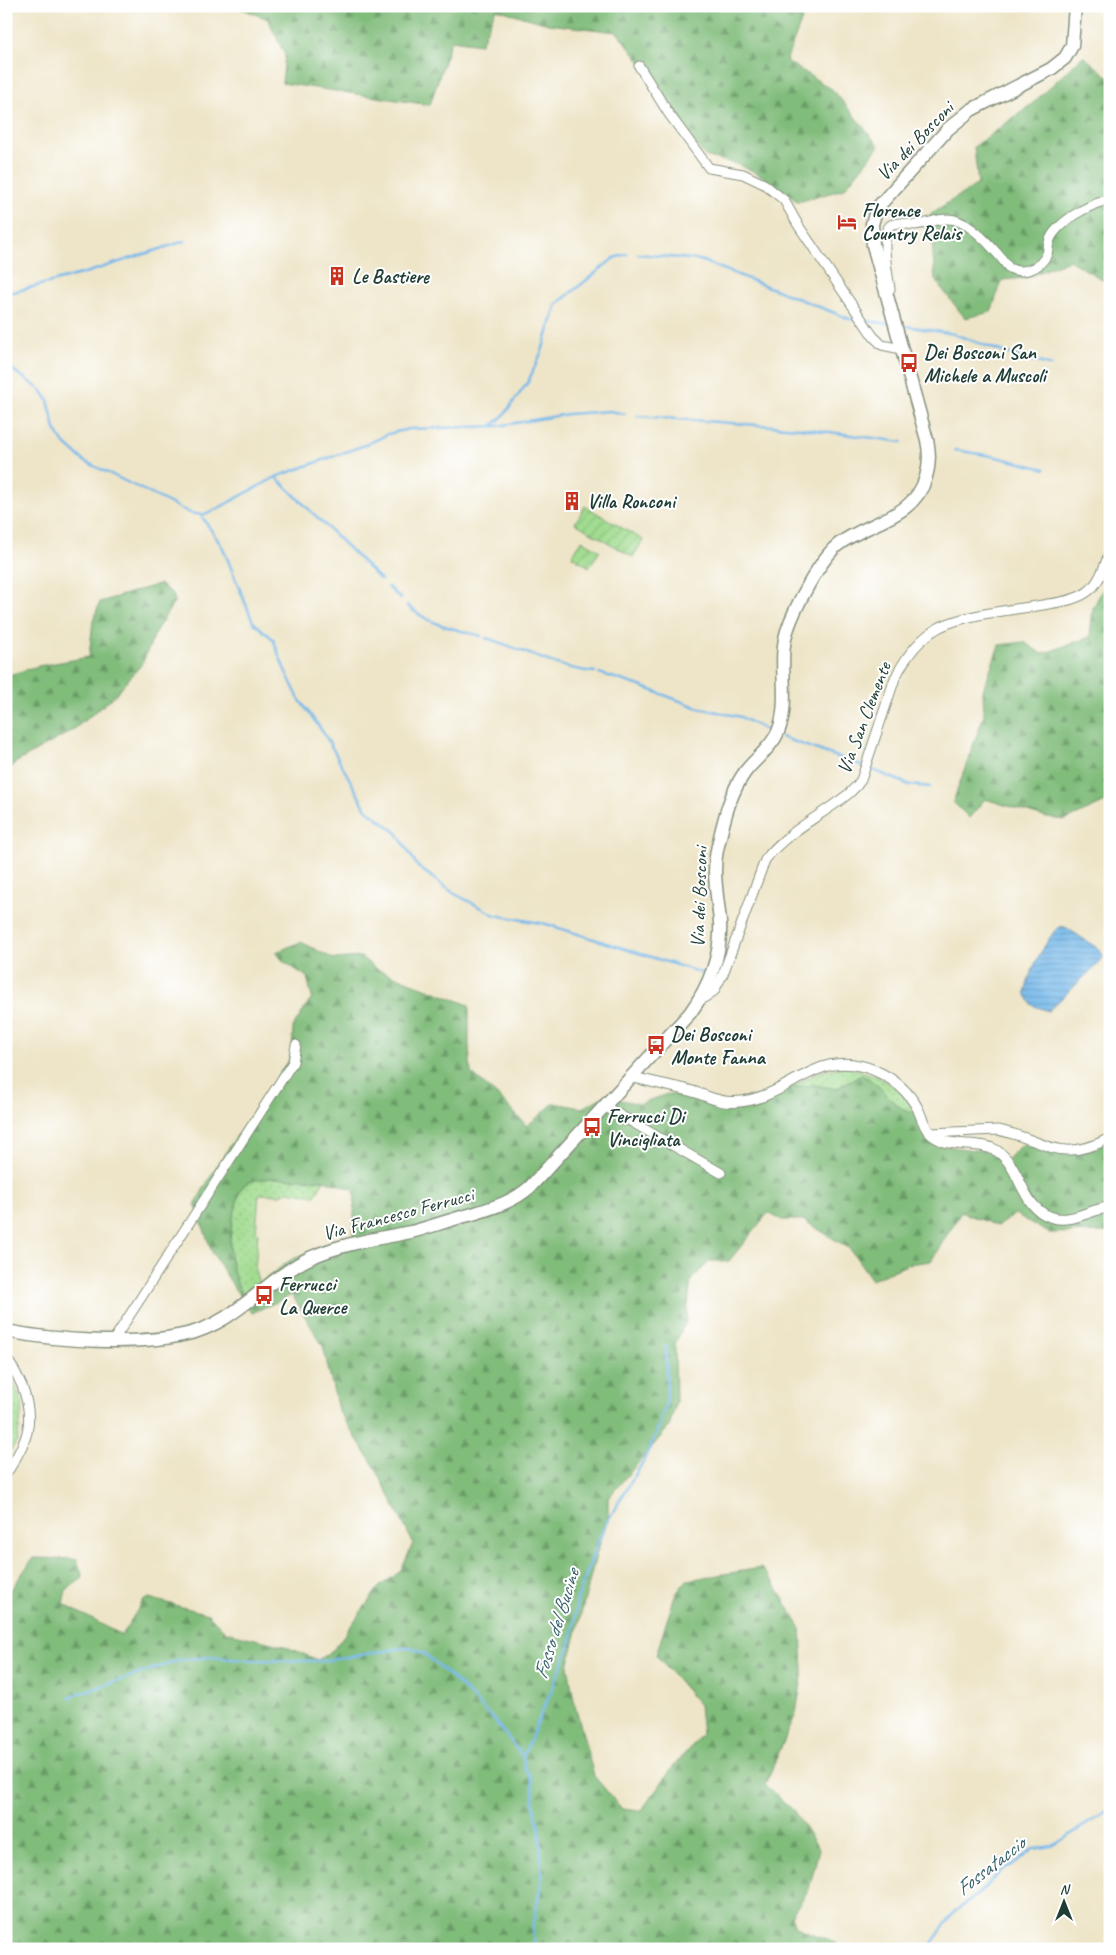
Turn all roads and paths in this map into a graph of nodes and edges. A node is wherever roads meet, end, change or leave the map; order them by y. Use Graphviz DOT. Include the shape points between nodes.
graph roads {
  1 [pos="1075,6"];
  2 [pos="639,66"];
  3 [pos="1110,200"];
  4 [pos="893,320"];
  5 [pos="901,349"];
  6 [pos="1110,551"];
  7 [pos="697,1004"];
  8 [pos="296,1045"];
  9 [pos="632,1077"];
  10 [pos="604,1106"];
  11 [pos="930,1133"];
  12 [pos="1110,1138"];
  13 [pos="722,1173"];
  14 [pos="1110,1207"];
  15 [pos="6,1331"];
  16 [pos="113,1341"];
  17 [pos="6,1359"];
  18 [pos="6,1474"];
  1 -- 4 [label="main road, Via dei Bosconi" via="1072,46 1065,58 964,116 948,129 877,208 872,239"];
  2 -- 5 [label="street" via="708,168 735,172 773,189 784,200 862,320 882,345"];
  3 -- 4 [label="street" via="1080,212 1059,226 1051,237 1048,253 1037,266 1025,271 1008,268 974,231 956,220 891,224 885,243"];
  4 -- 5 [label="main road, Via dei Bosconi"];
  5 -- 7 [label="main road, Via dei Bosconi" via="930,451 924,482 908,507 839,544 819,566 787,631 783,656 783,709 777,735 745,773 727,810 716,862 719,945 712,974"];
  6 -- 7 [label="street, Via San Clemente" via="1098,579 1081,596 955,622 939,628 919,643 895,678 858,786 772,850 765,860 723,974 714,991"];
  7 -- 9 [label="main road, Via dei Bosconi"];
  8 -- 16 [label="street" via="293,1062"];
  9 -- 10 [label="main road, Via Francesco Ferrucci"];
  9 -- 11 [label="street" via="720,1101 735,1102 775,1092 829,1064 857,1065 887,1077 904,1089"];
  10 -- 13 [label="street"];
  10 -- 16 [label="main road, Via Francesco Ferrucci" via="530,1187 507,1203 322,1253 282,1275 237,1310 198,1331 163,1338"];
  11 -- 12 [label="street" via="998,1130 1049,1148 1070,1150 1088,1148"];
  11 -- 14 [label="street" via="942,1140 999,1152 1027,1197 1049,1217 1069,1218"];
  15 -- 16 [label="main road, Via Francesco Ferrucci"];
  17 -- 18 [label="street" via="15,1370 30,1419 20,1452"];
}
